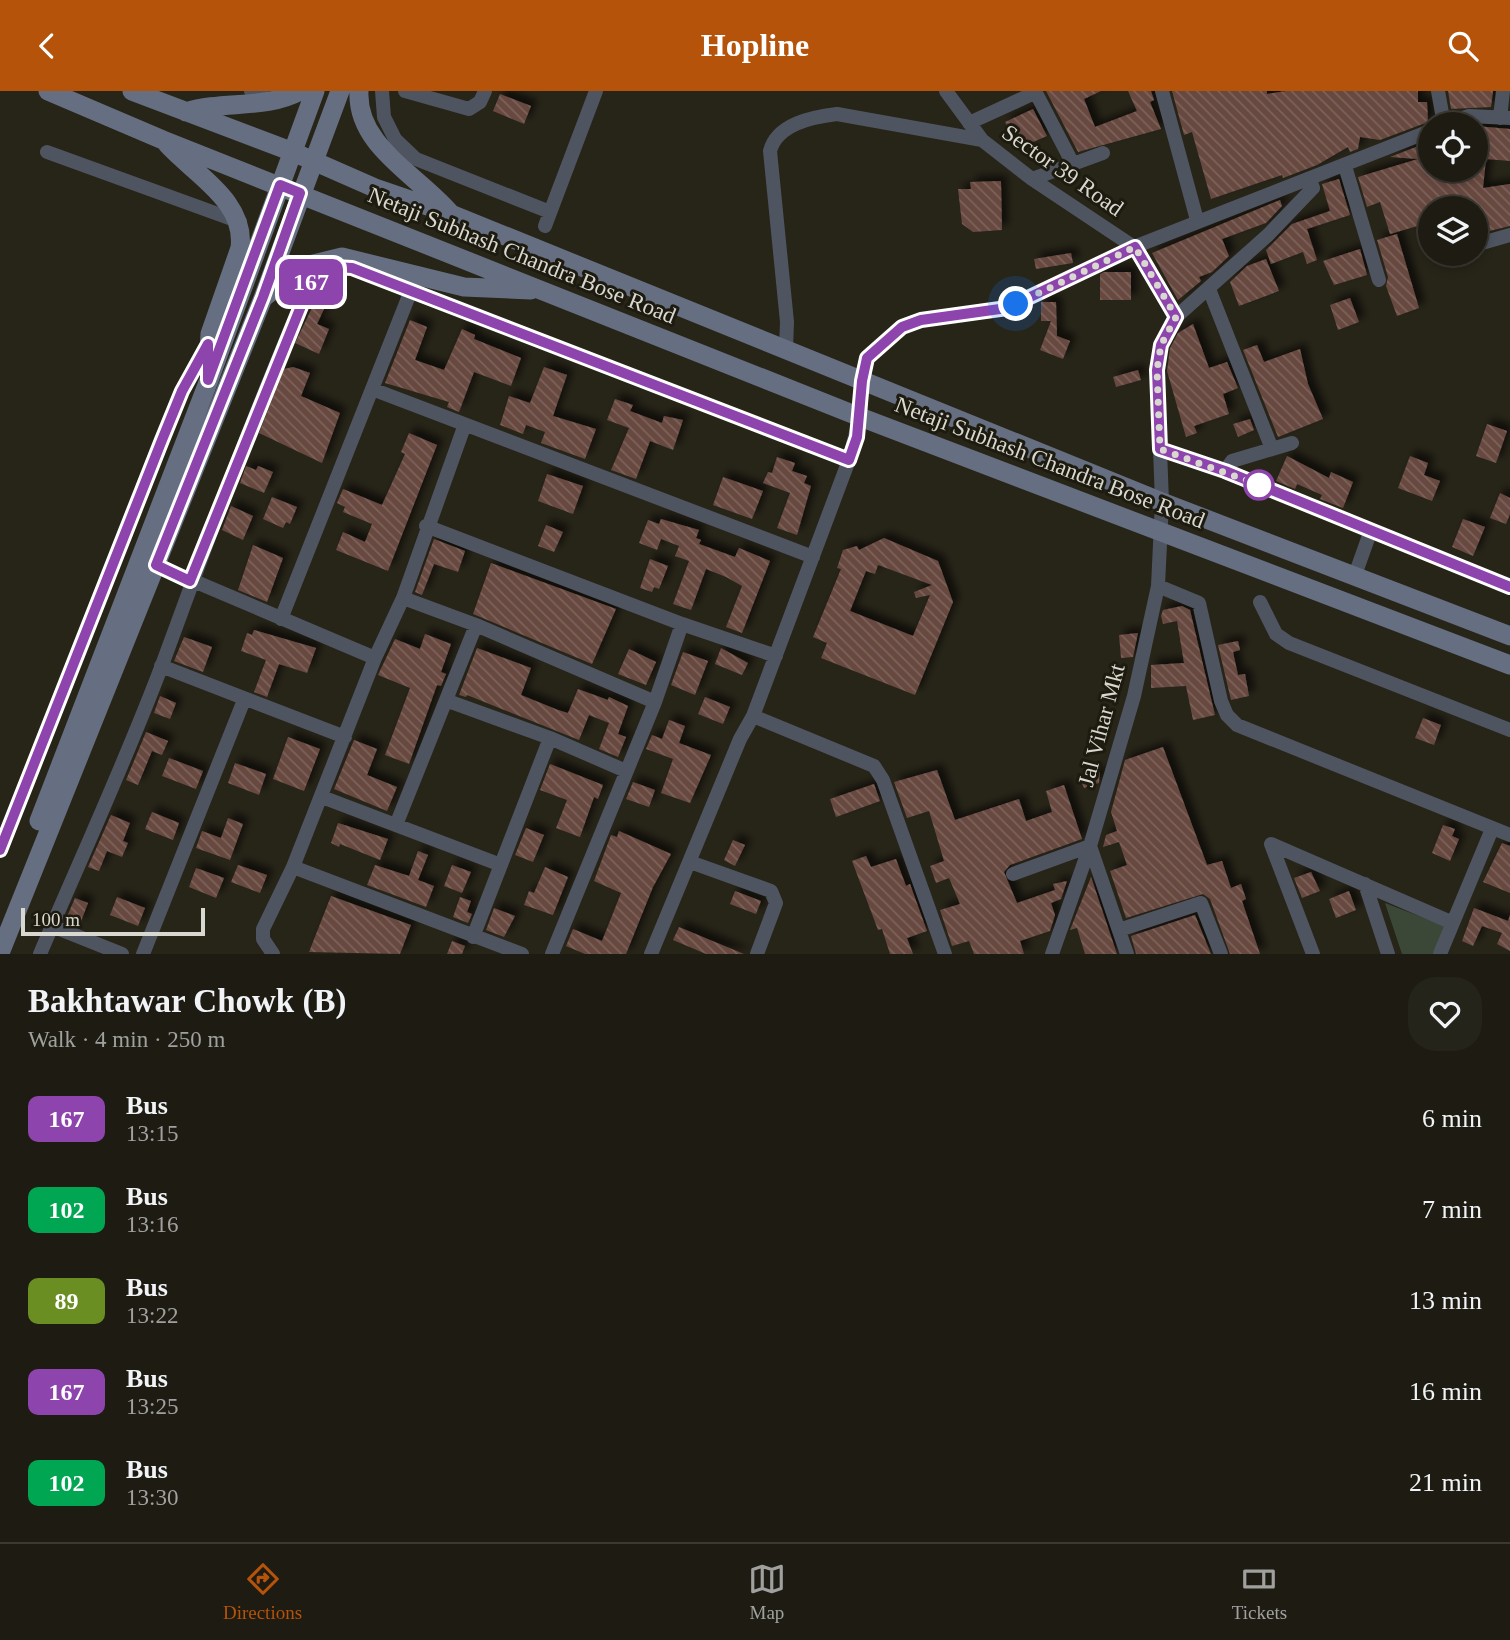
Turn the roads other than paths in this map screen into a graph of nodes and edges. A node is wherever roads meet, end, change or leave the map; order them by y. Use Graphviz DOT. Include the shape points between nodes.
graph roads {
  1 [pos="48,91"];
  2 [pos="132,91"];
  3 [pos="250,91"];
  4 [pos="315,91"];
  5 [pos="340,91"];
  6 [pos="359,91"];
  7 [pos="382,91"];
  8 [pos="405,91"];
  9 [pos="485,91"];
  10 [pos="596,91"];
  11 [pos="946,91"];
  12 [pos="1162,91"];
  13 [pos="1438,91"];
  14 [pos="1503,91"];
  15 [pos="291,95"];
  16 [pos="186,111"];
  17 [pos="1442,112"];
  18 [pos="1505,118"];
  19 [pos="969,123"];
  20 [pos="1418,136"];
  21 [pos="163,140"];
  22 [pos="982,141"];
  23 [pos="47,152"];
  24 [pos="293,152"];
  25 [pos="1103,153"];
  26 [pos="313,162"];
  27 [pos="1073,164"];
  28 [pos="1345,166"];
  29 [pos="439,168"];
  30 [pos="1032,179"];
  31 [pos="1310,180"];
  32 [pos="280,185"];
  33 [pos="431,191"];
  34 [pos="300,193"];
  35 [pos="451,214"];
  36 [pos="1197,221"];
  37 [pos="240,222"];
  38 [pos="1510,235"];
  39 [pos="1488,241"];
  40 [pos="1135,247"];
  41 [pos="1379,280"];
  42 [pos="542,289"];
  43 [pos="1209,289"];
  44 [pos="410,293"];
  45 [pos="263,297"];
  46 [pos="1176,317"];
  47 [pos="208,344"];
  48 [pos="786,350"];
  49 [pos="208,380"];
  50 [pos="862,381"];
  51 [pos="372,389"];
  52 [pos="860,417"];
  53 [pos="464,426"];
  54 [pos="1292,443"];
  55 [pos="1160,449"];
  56 [pos="1272,449"];
  57 [pos="849,460"];
  58 [pos="1225,471"];
  59 [pos="1162,502"];
  60 [pos="426,526"];
  61 [pos="1159,530"];
  62 [pos="1371,530"];
  63 [pos="813,557"];
  64 [pos="156,565"];
  65 [pos="1354,575"];
  66 [pos="190,581"];
  67 [pos="1158,586"];
  68 [pos="1510,587"];
  69 [pos="403,598"];
  70 [pos="1260,602"];
  71 [pos="281,619"];
  72 [pos="682,624"];
  73 [pos="476,625"];
  74 [pos="1510,636"];
  75 [pos="776,656"];
  76 [pos="375,658"];
  77 [pos="1510,665"];
  78 [pos="161,666"];
  79 [pos="244,699"];
  80 [pos="448,701"];
  81 [pos="655,702"];
  82 [pos="753,716"];
  83 [pos="1510,730"];
  84 [pos="345,737"];
  85 [pos="550,738"];
  86 [pos="626,771"];
  87 [pos="322,797"];
  88 [pos="396,825"];
  89 [pos="1492,829"];
  90 [pos="1510,835"];
  91 [pos="1090,846"];
  92 [pos="0,850"];
  93 [pos="690,862"];
  94 [pos="501,865"];
  95 [pos="293,867"];
  96 [pos="1013,874"];
  97 [pos="1365,884"];
  98 [pos="0,920"];
  99 [pos="1453,923"];
  100 [pos="52,926"];
  101 [pos="1119,930"];
  102 [pos="473,937"];
  103 [pos="0,953"];
  104 [pos="40,954"];
  105 [pos="122,954"];
  106 [pos="143,954"];
  107 [pos="273,954"];
  108 [pos="522,954"];
  109 [pos="552,954"];
  110 [pos="651,954"];
  111 [pos="757,954"];
  112 [pos="945,954"];
  113 [pos="1052,954"];
  114 [pos="1127,954"];
  115 [pos="1221,954"];
  116 [pos="1313,954"];
  117 [pos="1388,954"];
  118 [pos="1440,954"];
  1 -- 21 [label="main road, Netaji Subhash Chandra Bose Road"];
  2 -- 16 [label="main road, Netaji Subhash Chandra Bose Road"];
  3 -- 15 [label="street"];
  4 -- 24 [label="main road"];
  5 -- 26 [label="main road"];
  6 -- 33 [label="main road" via="368,133"];
  7 -- 29 [label="street" via="384,117 395,139 416,159"];
  8 -- 9 [label="street" via="469,109 480,103"];
  10 -- 29 [label="street" via="548,219"];
  11 -- 19 [label="street, Sector 39 Road"];
  12 -- 36 [label="street"];
  13 -- 17 [label="street"];
  14 -- 18 [label="street"];
  15 -- 16 [label="main road"];
  16 -- 24 [label="main road, Netaji Subhash Chandra Bose Road"];
  19 -- 22 [label="street, Sector 39 Road"];
  19 -- 27 [label="street" via="1037,95"];
  20 -- 28 [label="street"];
  21 -- 32 [label="main road, Netaji Subhash Chandra Bose Road"];
  21 -- 37 [label="main road" via="215,188"];
  22 -- 30 [label="street, Sector 39 Road"];
  22 -- 48 [label="street" via="837,114 780,131 770,151"];
  23 -- 37 [label="street"];
  24 -- 26 [label="main road, Netaji Subhash Chandra Bose Road"];
  24 -- 32 [label="main road"];
  25 -- 27 [label="street"];
  26 -- 34 [label="main road"];
  26 -- 35 [label="main road, Netaji Subhash Chandra Bose Road"];
  27 -- 30 [label="street"];
  28 -- 31 [label="street"];
  28 -- 41 [label="street"];
  29 -- 33 [label="street"];
  30 -- 40 [label="street, Sector 39 Road"];
  31 -- 36 [label="street"];
  31 -- 43 [label="street" via="1313,188 1292,212"];
  32 -- 34 [label="main road, Netaji Subhash Chandra Bose Road"];
  32 -- 49 [label="main road"];
  33 -- 35 [label="main road"];
  34 -- 42 [label="main road, Netaji Subhash Chandra Bose Road"];
  34 -- 45 [label="main road"];
  35 -- 48 [label="main road, Netaji Subhash Chandra Bose Road"];
  36 -- 40 [label="street"];
  37 -- 47 [label="main road" via="240,248"];
  38 -- 39 [label="street"];
  40 -- 46 [label="street"];
  40 -- 50 [label="street" via="1007,308 908,324 867,358"];
  42 -- 45 [label="main road" via="464,287 342,257 305,266"];
  42 -- 52 [label="main road, Netaji Subhash Chandra Bose Road"];
  43 -- 46 [label="street"];
  43 -- 56 [label="street"];
  44 -- 51 [label="street"];
  44 -- 57 [label="street"];
  44 -- 66 [label="street" via="352,268 334,267 312,279"];
  45 -- 64 [label="main road"];
  46 -- 55 [label="street, Jal Vihar Mkt" via="1161,345 1157,370"];
  47 -- 49 [label="main road"];
  47 -- 92 [label="street" via="182,391"];
  48 -- 50 [label="main road, Netaji Subhash Chandra Bose Road"];
  49 -- 98 [label="main road"];
  50 -- 52 [label="street"];
  50 -- 59 [label="main road, Netaji Subhash Chandra Bose Road"];
  51 -- 53 [label="street"];
  51 -- 71 [label="street"];
  52 -- 57 [label="street"];
  52 -- 61 [label="main road, Netaji Subhash Chandra Bose Road"];
  53 -- 60 [label="street"];
  53 -- 63 [label="street"];
  54 -- 56 [label="street"];
  55 -- 58 [label="street"];
  55 -- 59 [label="street, Jal Vihar Mkt"];
  56 -- 58 [label="street" via="1232,461"];
  57 -- 63 [label="street"];
  58 -- 62 [label="street"];
  59 -- 61 [label="street, Jal Vihar Mkt"];
  59 -- 65 [label="main road, Netaji Subhash Chandra Bose Road"];
  60 -- 69 [label="street"];
  60 -- 72 [label="street"];
  61 -- 67 [label="street, Jal Vihar Mkt"];
  61 -- 77 [label="main road, Netaji Subhash Chandra Bose Road"];
  62 -- 65 [label="street"];
  62 -- 68 [label="street"];
  63 -- 75 [label="street"];
  64 -- 66 [label="street"];
  64 -- 103 [label="main road"];
  65 -- 74 [label="main road, Netaji Subhash Chandra Bose Road"];
  66 -- 71 [label="street"];
  66 -- 78 [label="street"];
  67 -- 89 [label="street" via="1199,603 1221,701 1237,725"];
  67 -- 91 [label="street, Jal Vihar Mkt" via="1134,696"];
  69 -- 73 [label="street"];
  69 -- 76 [label="street"];
  70 -- 83 [label="street" via="1276,634 1289,643"];
  71 -- 76 [label="street"];
  72 -- 75 [label="street"];
  72 -- 81 [label="street"];
  73 -- 80 [label="street"];
  73 -- 81 [label="street"];
  75 -- 82 [label="street"];
  76 -- 84 [label="street"];
  78 -- 79 [label="street"];
  78 -- 100 [label="street"];
  79 -- 84 [label="street"];
  79 -- 106 [label="street"];
  80 -- 85 [label="street"];
  80 -- 88 [label="street"];
  81 -- 86 [label="street"];
  82 -- 93 [label="street"];
  82 -- 112 [label="street" via="874,766"];
  84 -- 87 [label="street"];
  85 -- 86 [label="street"];
  85 -- 94 [label="street"];
  86 -- 109 [label="street"];
  87 -- 88 [label="street"];
  87 -- 95 [label="street"];
  88 -- 94 [label="street"];
  89 -- 90 [label="street"];
  89 -- 99 [label="street"];
  91 -- 96 [label="street"];
  91 -- 101 [label="street"];
  91 -- 113 [label="street, Jal Vihar Mkt"];
  93 -- 110 [label="street"];
  93 -- 111 [label="street" via="775,896"];
  94 -- 102 [label="street"];
  95 -- 102 [label="street"];
  95 -- 107 [label="street" via="263,929 263,939"];
  97 -- 99 [label="street"];
  97 -- 116 [label="street" via="1271,844"];
  97 -- 117 [label="street"];
  99 -- 118 [label="street"];
  100 -- 104 [label="street"];
  100 -- 105 [label="street"];
  101 -- 114 [label="street"];
  101 -- 115 [label="street" via="1201,903"];
  102 -- 108 [label="street"];
}
